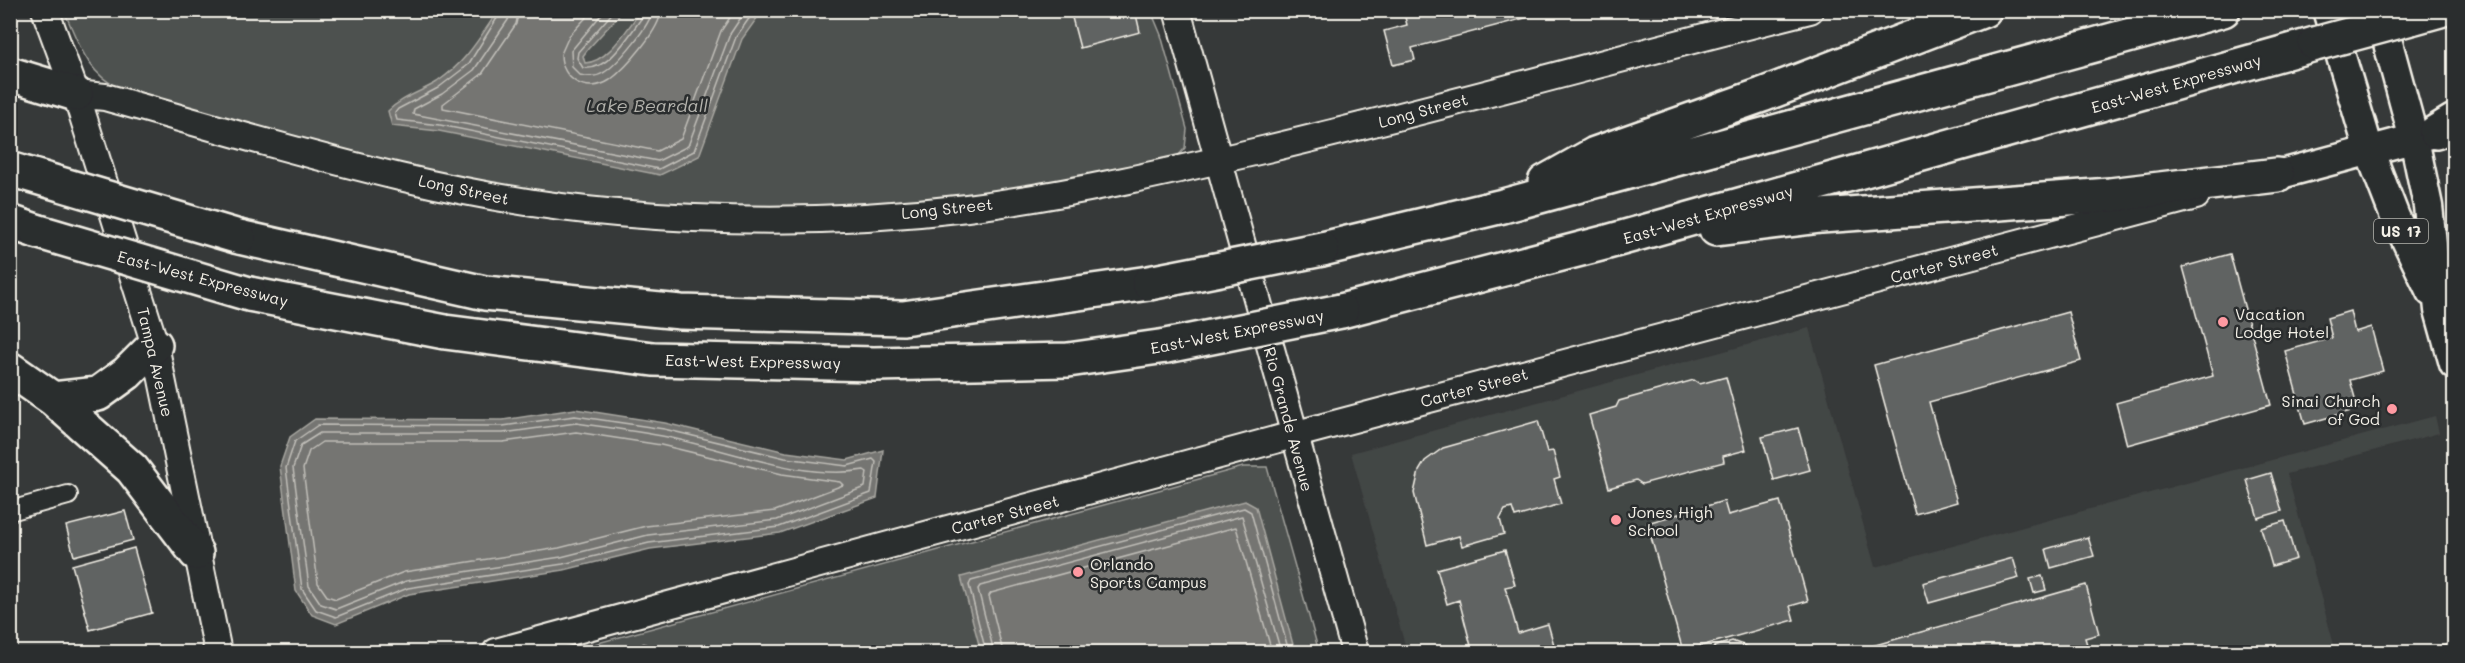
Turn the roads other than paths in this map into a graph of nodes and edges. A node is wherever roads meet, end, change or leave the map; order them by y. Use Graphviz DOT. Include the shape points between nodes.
graph roads {
  1 [pos="45,10"];
  2 [pos="1177,10"];
  3 [pos="1810,10"];
  4 [pos="1984,10"];
  5 [pos="2223,10"];
  6 [pos="2327,10"];
  7 [pos="2379,10"];
  8 [pos="1777,14"];
  9 [pos="2425,14"];
  10 [pos="10,75"];
  11 [pos="76,94"];
  12 [pos="2440,130"];
  13 [pos="2369,150"];
  14 [pos="1218,160"];
  15 [pos="12,170"];
  16 [pos="2277,175"];
  17 [pos="1503,206"];
  18 [pos="23,226"];
  19 [pos="1604,243"];
  20 [pos="2439,310"];
  21 [pos="155,345"];
  22 [pos="2454,364"];
  23 [pos="10,369"];
  24 [pos="53,399"];
  25 [pos="1293,435"];
  26 [pos="68,495"];
  27 [pos="10,511"];
  28 [pos="196,553"];
  29 [pos="218,652"];
  30 [pos="496,652"];
  31 [pos="1355,652"];
  1 -- 11 [label="street, Tampa Avenue"];
  2 -- 14 [label="street, Rio Grande Avenue"];
  3 -- 8 [label="street, Long Street"];
  4 -- 17 [label="highway" via="1595,154"];
  5 -- 17 [label="highway"];
  6 -- 13 [label="main road, US 17"];
  7 -- 12 [label="main road, US 17"];
  8 -- 14 [label="street, Long Street" via="1350,129"];
  9 -- 19 [label="highway, East-West Expressway, bridge"];
  10 -- 11 [label="highway"];
  11 -- 14 [label="street, Long Street" via="105,97 364,168 528,202 627,214 734,220 864,217 966,208 1119,184"];
  11 -- 21 [label="street, Tampa Avenue"];
  12 -- 13 [label="main road, Carter Street"];
  12 -- 20 [label="main road, US 17" via="2428,206"];
  13 -- 16 [label="main road, Carter Street"];
  13 -- 20 [label="main road, US 17" via="2395,217"];
  14 -- 25 [label="street, Rio Grande Avenue"];
  15 -- 17 [label="highway, bridge" via="238,237 485,293 681,312 903,318 1149,283 1322,249"];
  16 -- 19 [label="highway" via="2110,195 1821,216"];
  16 -- 25 [label="street, Carter Street"];
  18 -- 19 [label="highway, East-West Expressway, bridge" via="249,294 445,332 653,359 874,364 1068,360 1166,346 1341,311"];
  20 -- 22 [label="main road, US 17"];
  21 -- 24 [label="highway" via="98,394"];
  21 -- 28 [label="street, Tampa Avenue"];
  23 -- 24 [label="highway"];
  24 -- 28 [label="highway" via="132,469"];
  25 -- 30 [label="street, Carter Street"];
  25 -- 31 [label="street, Rio Grande Avenue"];
  26 -- 27 [label="street"];
  28 -- 29 [label="street, Tampa Avenue"];
}
